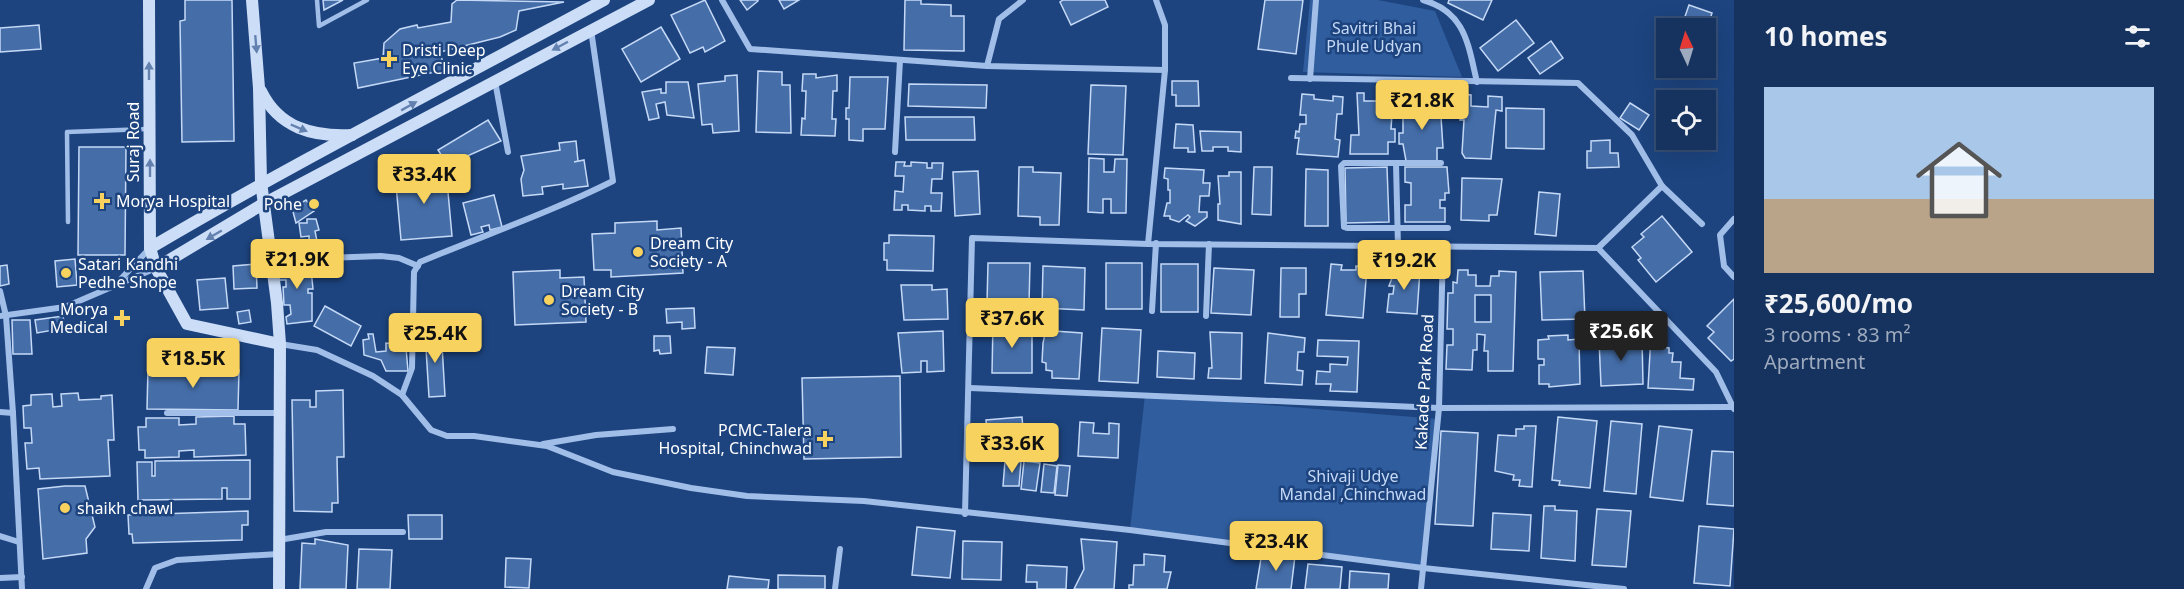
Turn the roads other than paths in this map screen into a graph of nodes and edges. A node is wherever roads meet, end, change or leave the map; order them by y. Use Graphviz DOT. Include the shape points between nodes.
graph roads {
  1 [pos="149,0"];
  2 [pos="252,0"];
  3 [pos="317,0"];
  4 [pos="367,0"];
  5 [pos="604,0"];
  6 [pos="649,0"];
  7 [pos="722,0"];
  8 [pos="1023,0"];
  9 [pos="1156,0"];
  10 [pos="1316,0"];
  11 [pos="1423,0"];
  12 [pos="591,30"];
  13 [pos="900,60"];
  14 [pos="987,66"];
  15 [pos="1165,70"];
  16 [pos="1291,78"];
  17 [pos="1310,79"];
  18 [pos="495,80"];
  19 [pos="1477,82"];
  20 [pos="259,88"];
  21 [pos="150,129"];
  22 [pos="358,134"];
  23 [pos="367,149"];
  24 [pos="508,152"];
  25 [pos="895,152"];
  26 [pos="1396,163"];
  27 [pos="1441,163"];
  28 [pos="261,182"];
  29 [pos="1662,186"];
  30 [pos="263,204"];
  31 [pos="1734,219"];
  32 [pos="68,222"];
  33 [pos="1702,224"];
  34 [pos="1397,227"];
  35 [pos="1449,228"];
  36 [pos="1156,243"];
  37 [pos="1148,244"];
  38 [pos="1209,244"];
  39 [pos="1398,247"];
  40 [pos="150,248"];
  41 [pos="1443,248"];
  42 [pos="1598,248"];
  43 [pos="271,260"];
  44 [pos="418,266"];
  45 [pos="156,268"];
  46 [pos="1734,277"];
  47 [pos="117,284"];
  48 [pos="0,291"];
  49 [pos="1152,311"];
  50 [pos="3,316"];
  51 [pos="1206,316"];
  52 [pos="280,344"];
  53 [pos="969,388"];
  54 [pos="402,395"];
  55 [pos="1439,408"];
  56 [pos="1732,408"];
  57 [pos="0,412"];
  58 [pos="13,413"];
  59 [pos="167,413"];
  60 [pos="280,413"];
  61 [pos="673,429"];
  62 [pos="537,445"];
  63 [pos="965,514"];
  64 [pos="403,532"];
  65 [pos="0,536"];
  66 [pos="279,540"];
  67 [pos="19,542"];
  68 [pos="840,549"];
  69 [pos="279,554"];
  70 [pos="1423,568"];
  71 [pos="22,577"];
  72 [pos="0,578"];
  73 [pos="22,589"];
  74 [pos="146,589"];
  75 [pos="279,589"];
  76 [pos="835,589"];
  77 [pos="1421,589"];
  78 [pos="1624,589"];
  21 -- 1 [label="main road, Suraj Road, one-way"];
  2 -- 20 [label="main road, one-way"];
  3 -- 4 [label="lane" via="319,26"];
  22 -- 5 [label="main road, one-way"];
  6 -- 12 [label="main road"];
  7 -- 13 [label="street" via="750,49"];
  8 -- 14 [label="street" via="999,20"];
  9 -- 15 [label="street" via="1165,25"];
  10 -- 17 [label="street"];
  11 -- 19 [label="street" via="1464,28"];
  12 -- 18 [label="main road, one-way"];
  12 -- 44 [label="street" via="613,181 561,207 531,216"];
  13 -- 14 [label="street"];
  13 -- 25 [label="street"];
  14 -- 15 [label="street"];
  15 -- 37 [label="street"];
  16 -- 17 [label="street"];
  17 -- 19 [label="street"];
  18 -- 23 [label="main road"];
  18 -- 24 [label="street"];
  19 -- 29 [label="street" via="1578,83 1632,135"];
  20 -- 22 [label="main road, one-way" via="274,113 294,126 321,135"];
  20 -- 28 [label="main road"];
  21 -- 32 [label="lane" via="67,132"];
  40 -- 21 [label="main road, Suraj Road, one-way"];
  22 -- 23 [label="main road"];
  22 -- 28 [label="main road"];
  23 -- 30 [label="main road"];
  26 -- 27 [label="street"];
  26 -- 34 [label="street"];
  26 -- 34 [label="street" via="1347,162 1341,166 1341,221 1347,228"];
  28 -- 30 [label="main road"];
  28 -- 40 [label="main road"];
  29 -- 33 [label="street"];
  29 -- 42 [label="street"];
  30 -- 43 [label="main road"];
  30 -- 45 [label="main road, one-way"];
  31 -- 46 [label="street" via="1720,235 1724,266"];
  34 -- 35 [label="street"];
  34 -- 39 [label="street"];
  36 -- 37 [label="street"];
  36 -- 38 [label="street"];
  36 -- 49 [label="street"];
  37 -- 53 [label="street" via="972,238"];
  38 -- 39 [label="street"];
  38 -- 51 [label="street"];
  39 -- 41 [label="street"];
  40 -- 45 [label="main road, Suraj Road"];
  40 -- 47 [label="street"];
  41 -- 42 [label="street"];
  41 -- 55 [label="street, Kakade Park Road"];
  42 -- 56 [label="street" via="1716,372"];
  43 -- 44 [label="street" via="381,256"];
  43 -- 52 [label="main road"];
  44 -- 54 [label="street" via="414,272 412,368"];
  45 -- 47 [label="street"];
  45 -- 52 [label="main road, Suraj Road" via="187,324"];
  47 -- 50 [label="street" via="65,307"];
  48 -- 50 [label="street"];
  50 -- 58 [label="street"];
  52 -- 54 [label="street" via="317,350 373,376"];
  52 -- 60 [label="main road"];
  53 -- 55 [label="street"];
  53 -- 63 [label="street"];
  54 -- 62 [label="street" via="431,430 439,433"];
  55 -- 56 [label="street"];
  55 -- 70 [label="street, Kakade Park Road"];
  57 -- 58 [label="street"];
  58 -- 67 [label="street"];
  59 -- 60 [label="street"];
  60 -- 66 [label="main road"];
  61 -- 62 [label="street" via="596,435"];
  62 -- 63 [label="street" via="613,472 691,488 805,501 864,501"];
  63 -- 70 [label="street" via="1130,530"];
  64 -- 66 [label="street" via="326,532"];
  65 -- 67 [label="street"];
  66 -- 69 [label="main road"];
  67 -- 71 [label="street"];
  68 -- 76 [label="street"];
  69 -- 74 [label="street" via="177,560 154,568"];
  69 -- 75 [label="main road"];
  70 -- 77 [label="street, Kakade Park Road"];
  70 -- 78 [label="street"];
  71 -- 72 [label="street"];
  71 -- 73 [label="street"];
}
